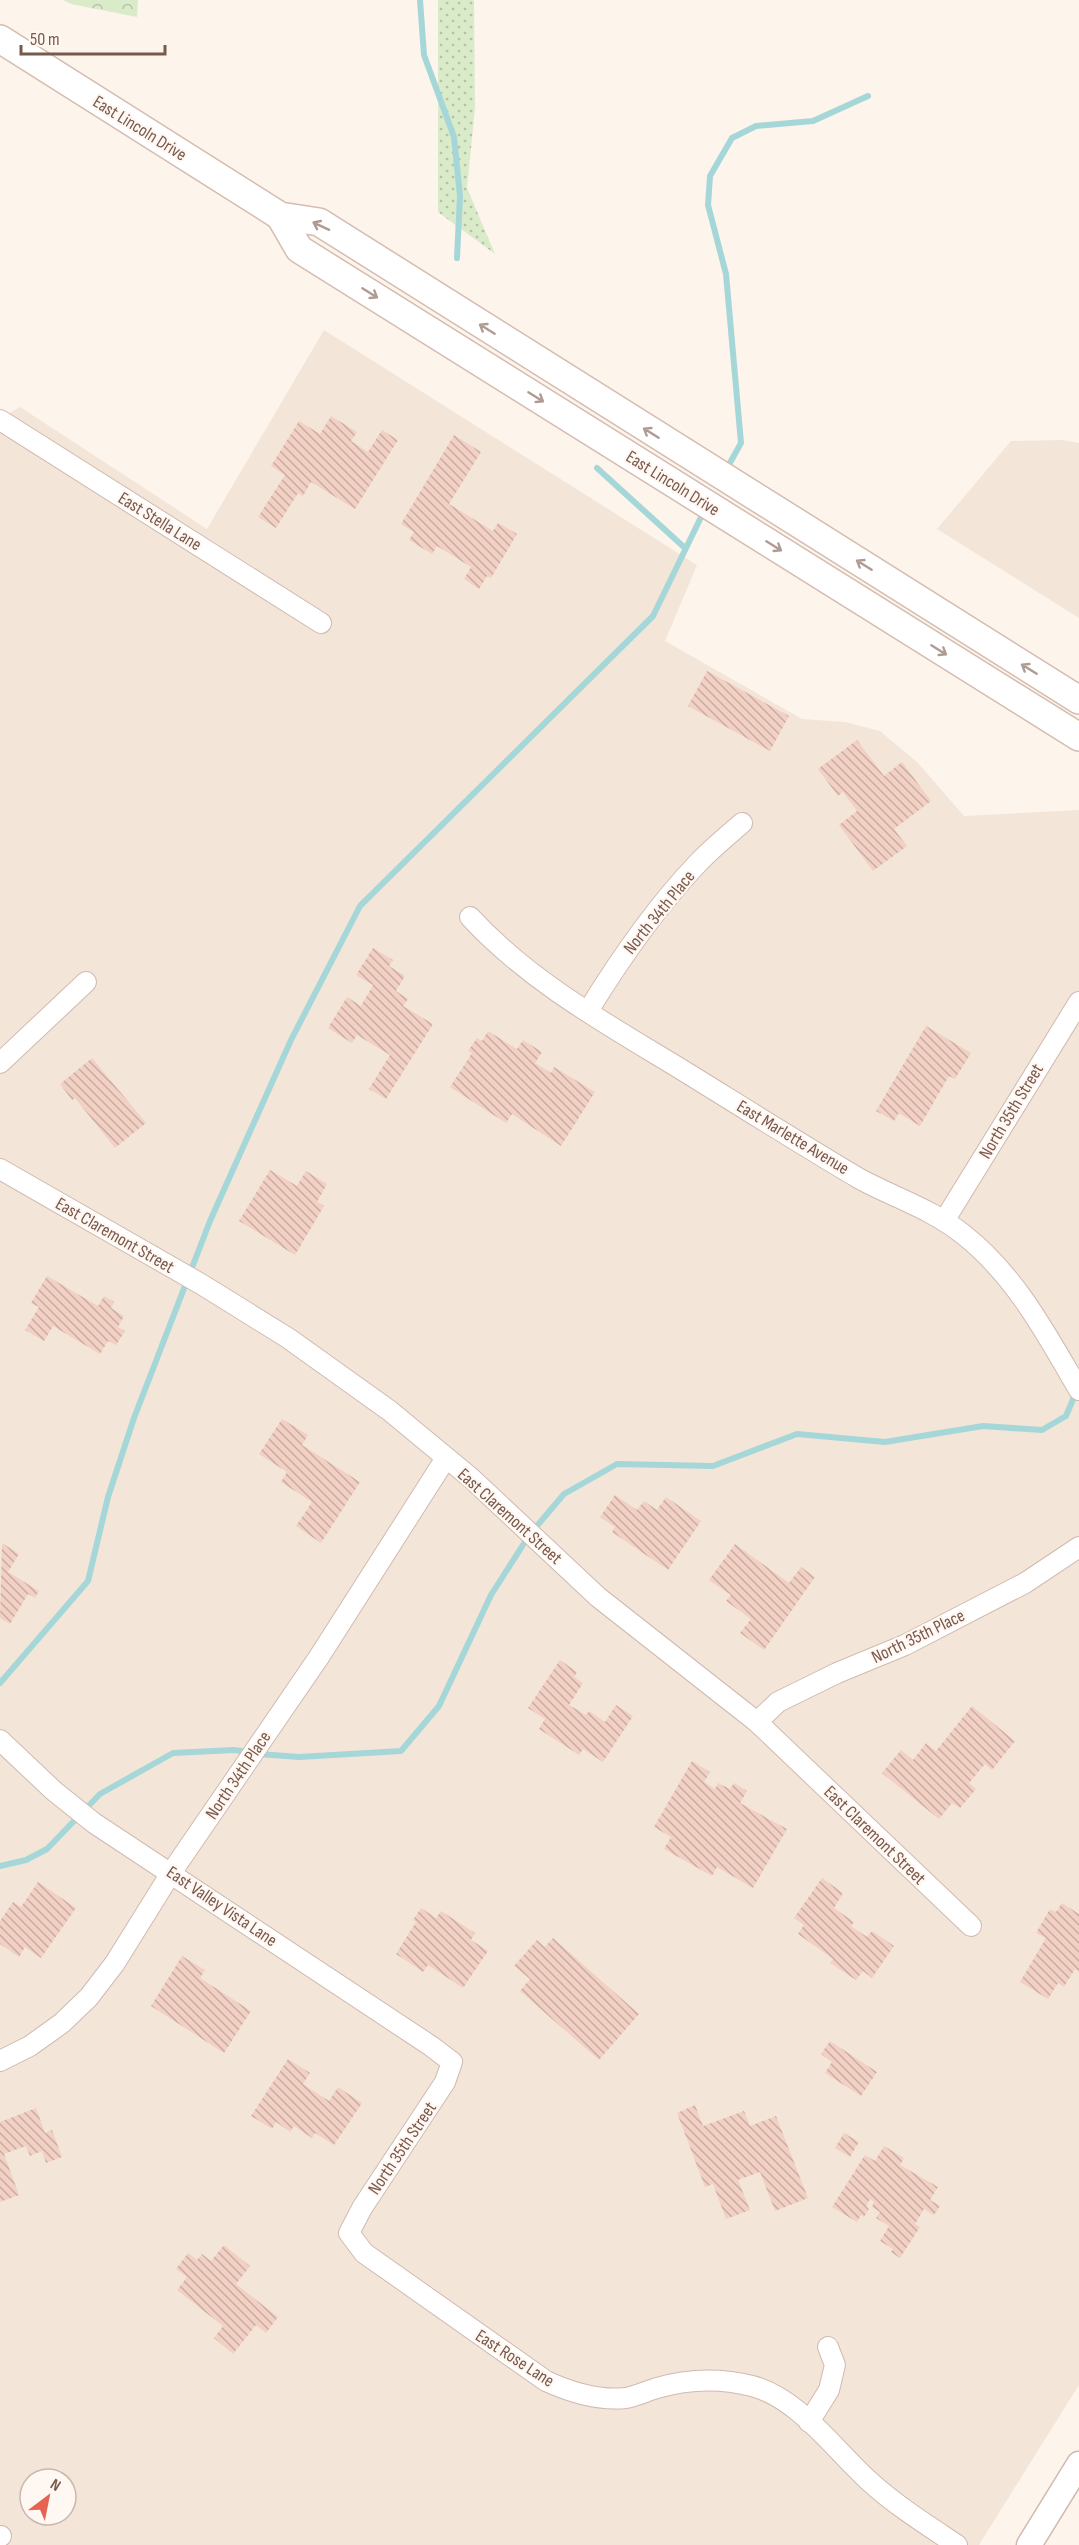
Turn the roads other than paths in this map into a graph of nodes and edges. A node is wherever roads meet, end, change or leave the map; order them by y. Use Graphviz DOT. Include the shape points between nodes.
graph roads {
  1 [pos="0,39"];
  2 [pos="280,216"];
  3 [pos="0,420"];
  4 [pos="678,450"];
  5 [pos="661,476"];
  6 [pos="321,623"];
  7 [pos="1079,700"];
  8 [pos="1079,738"];
  9 [pos="742,823"];
  10 [pos="470,917"];
  11 [pos="86,982"];
  12 [pos="1079,1002"];
  13 [pos="588,1011"];
  14 [pos="0,1063"];
  15 [pos="0,1169"];
  16 [pos="944,1221"];
  17 [pos="1076,1385"];
  18 [pos="446,1458"];
  19 [pos="1079,1547"];
  20 [pos="757,1722"];
  21 [pos="0,1740"];
  22 [pos="171,1873"];
  23 [pos="971,1926"];
  24 [pos="0,2061"];
  25 [pos="452,2062"];
  26 [pos="349,2233"];
  27 [pos="828,2347"];
  28 [pos="809,2422"];
  29 [pos="1079,2464"];
  30 [pos="957,2545"];
  31 [pos="1029,2545"];
  1 -- 2 [label="main road, East Lincoln Drive"];
  4 -- 2 [label="main road, East Lincoln Drive, one-way" via="319,222"];
  2 -- 5 [label="main road, East Lincoln Drive, one-way" via="299,249"];
  3 -- 6 [label="street, East Stella Lane"];
  4 -- 5 [label="main road"];
  7 -- 4 [label="main road, East Lincoln Drive, one-way"];
  5 -- 8 [label="main road, East Lincoln Drive, one-way"];
  9 -- 13 [label="street, North 34th Place" via="699,862 659,908 618,962"];
  10 -- 13 [label="street, East Marlette Avenue" via="517,964"];
  11 -- 14 [label="street"];
  12 -- 16 [label="street, North 35th Street"];
  13 -- 16 [label="street, East Marlette Avenue" via="862,1179"];
  15 -- 18 [label="street, East Claremont Street" via="201,1284 306,1352 390,1411"];
  16 -- 17 [label="street, East Marlette Avenue" via="998,1267 1022,1297"];
  18 -- 20 [label="street, East Claremont Street" via="598,1597"];
  18 -- 22 [label="street, North 34th Place" via="319,1657"];
  19 -- 20 [label="street, North 35th Place" via="1025,1583 915,1640 778,1702"];
  20 -- 23 [label="street, East Claremont Street"];
  21 -- 22 [label="street, East Valley Vista Lane" via="69,1804"];
  22 -- 24 [label="street, North 34th Place" via="89,1997 62,2023"];
  22 -- 25 [label="street, East Valley Vista Lane"];
  25 -- 26 [label="street, North 35th Street" via="445,2082"];
  26 -- 28 [label="street, East Rose Lane" via="364,2253 505,2354 574,2394 627,2398 697,2379 727,2382 764,2391"];
  27 -- 28 [label="street" via="835,2365 829,2390"];
  28 -- 30 [label="street, East Rose Lane" via="869,2481"];
  29 -- 31 [label="street"];
}
